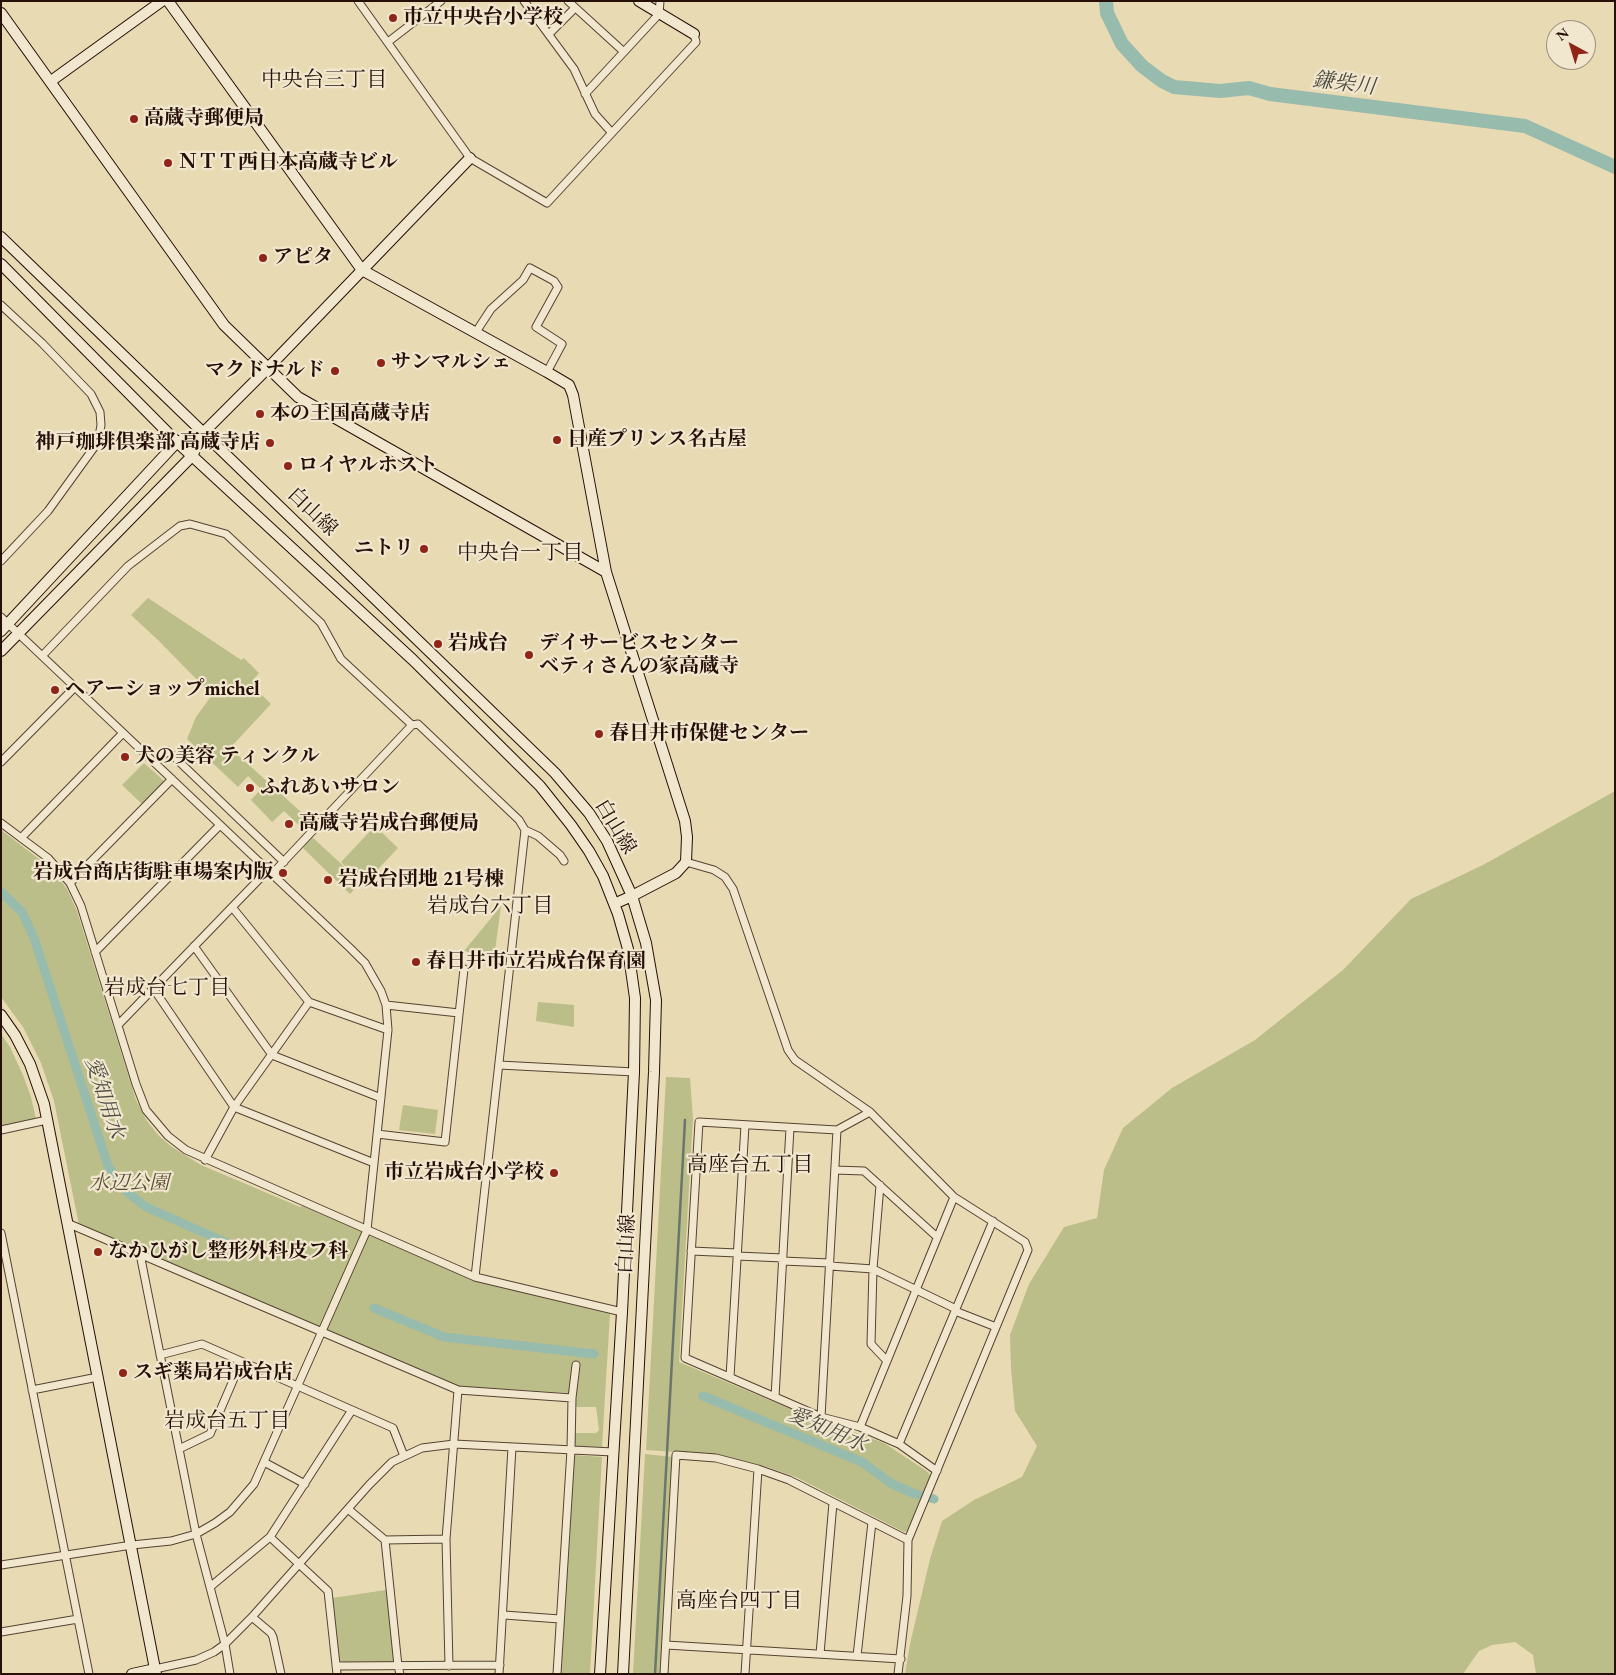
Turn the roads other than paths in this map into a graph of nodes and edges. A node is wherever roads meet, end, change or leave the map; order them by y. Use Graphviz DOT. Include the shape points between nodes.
graph roads {
  1 [pos="162,1"];
  2 [pos="168,1"];
  3 [pos="358,1"];
  4 [pos="441,1"];
  5 [pos="524,1"];
  6 [pos="568,1"];
  7 [pos="639,1"];
  8 [pos="660,1"];
  9 [pos="575,8"];
  10 [pos="1,13"];
  11 [pos="659,14"];
  12 [pos="549,34"];
  13 [pos="694,34"];
  14 [pos="388,42"];
  15 [pos="624,52"];
  16 [pos="51,81"];
  17 [pos="586,94"];
  18 [pos="612,132"];
  19 [pos="470,158"];
  20 [pos="1,237"];
  21 [pos="1,264"];
  22 [pos="362,270"];
  23 [pos="1,305"];
  24 [pos="476,332"];
  25 [pos="268,368"];
  26 [pos="547,372"];
  27 [pos="203,433"];
  28 [pos="177,442"];
  29 [pos="192,456"];
  30 [pos="1,561"];
  31 [pos="606,572"];
  32 [pos="4,624"];
  33 [pos="19,633"];
  34 [pos="1,651"];
  35 [pos="42,656"];
  36 [pos="75,687"];
  37 [pos="412,726"];
  38 [pos="123,733"];
  39 [pos="1,762"];
  40 [pos="155,764"];
  41 [pos="172,779"];
  42 [pos="1,822"];
  43 [pos="220,825"];
  44 [pos="525,830"];
  45 [pos="21,838"];
  46 [pos="284,862"];
  47 [pos="564,862"];
  48 [pos="686,862"];
  49 [pos="270,872"];
  50 [pos="70,883"];
  51 [pos="632,896"];
  52 [pos="614,904"];
  53 [pos="232,907"];
  54 [pos="194,946"];
  55 [pos="95,952"];
  56 [pos="464,969"];
  57 [pos="153,988"];
  58 [pos="309,1002"];
  59 [pos="386,1005"];
  60 [pos="459,1013"];
  61 [pos="1,1015"];
  62 [pos="118,1025"];
  63 [pos="388,1030"];
  64 [pos="272,1055"];
  65 [pos="499,1065"];
  66 [pos="634,1072"];
  67 [pos="381,1098"];
  68 [pos="234,1107"];
  69 [pos="870,1112"];
  70 [pos="47,1120"];
  71 [pos="745,1125"];
  72 [pos="790,1128"];
  73 [pos="1,1130"];
  74 [pos="837,1130"];
  75 [pos="377,1134"];
  76 [pos="205,1160"];
  77 [pos="374,1163"];
  78 [pos="835,1170"];
  79 [pos="880,1185"];
  80 [pos="954,1197"];
  81 [pos="993,1221"];
  82 [pos="67,1222"];
  83 [pos="367,1230"];
  84 [pos="1,1233"];
  85 [pos="937,1237"];
  86 [pos="691,1251"];
  87 [pos="140,1254"];
  88 [pos="737,1255"];
  89 [pos="782,1259"];
  90 [pos="830,1265"];
  91 [pos="873,1269"];
  92 [pos="475,1277"];
  93 [pos="915,1290"];
  94 [pos="955,1310"];
  95 [pos="622,1312"];
  96 [pos="996,1327"];
  97 [pos="322,1333"];
  98 [pos="160,1355"];
  99 [pos="887,1361"];
  100 [pos="241,1362"];
  101 [pos="576,1365"];
  102 [pos="98,1377"];
  103 [pos="730,1377"];
  104 [pos="298,1387"];
  105 [pos="32,1390"];
  106 [pos="458,1390"];
  107 [pos="775,1397"];
  108 [pos="572,1398"];
  109 [pos="352,1410"];
  110 [pos="821,1417"];
  111 [pos="860,1427"];
  112 [pos="454,1444"];
  113 [pos="899,1444"];
  114 [pos="512,1447"];
  115 [pos="179,1449"];
  116 [pos="571,1450"];
  117 [pos="613,1452"];
  118 [pos="404,1456"];
  119 [pos="264,1462"];
  120 [pos="758,1469"];
  121 [pos="937,1471"];
  122 [pos="305,1484"];
  123 [pos="833,1503"];
  124 [pos="348,1509"];
  125 [pos="872,1522"];
  126 [pos="196,1534"];
  127 [pos="270,1537"];
  128 [pos="446,1539"];
  129 [pos="385,1540"];
  130 [pos="908,1540"];
  131 [pos="132,1545"];
  132 [pos="66,1556"];
  133 [pos="299,1564"];
  134 [pos="1,1565"];
  135 [pos="210,1586"];
  136 [pos="504,1615"];
  137 [pos="252,1617"];
  138 [pos="78,1619"];
  139 [pos="560,1619"];
  140 [pos="1,1632"];
  141 [pos="225,1644"];
  142 [pos="666,1645"];
  143 [pos="747,1650"];
  144 [pos="820,1654"];
  145 [pos="857,1656"];
  146 [pos="901,1659"];
  147 [pos="500,1665"];
  148 [pos="336,1666"];
  149 [pos="398,1666"];
  150 [pos="449,1666"];
  151 [pos="155,1671"];
  152 [pos="89,1674"];
  153 [pos="132,1674"];
  154 [pos="230,1674"];
  155 [pos="281,1674"];
  156 [pos="337,1674"];
  157 [pos="400,1674"];
  158 [pos="499,1674"];
  159 [pos="557,1674"];
  160 [pos="600,1674"];
  161 [pos="623,1674"];
  162 [pos="664,1674"];
  163 [pos="745,1674"];
  164 [pos="898,1674"];
  1 -- 16 [label="street"];
  2 -- 22 [label="street"];
  3 -- 14 [label="street"];
  4 -- 14 [label="street"];
  5 -- 12 [label="street"];
  6 -- 9 [label="street"];
  7 -- 11 [label="street"];
  8 -- 11 [label="street"];
  9 -- 12 [label="street"];
  9 -- 15 [label="street"];
  10 -- 16 [label="street"];
  11 -- 13 [label="street"];
  11 -- 15 [label="street"];
  12 -- 17 [label="street" via="574,68"];
  13 -- 18 [label="street" via="696,42"];
  14 -- 19 [label="street"];
  15 -- 17 [label="street"];
  16 -- 25 [label="street" via="224,325"];
  17 -- 18 [label="street" via="595,114"];
  18 -- 19 [label="street" via="547,203"];
  19 -- 22 [label="street"];
  20 -- 27 [label="street, 白山線"];
  21 -- 28 [label="street, 白山線"];
  22 -- 24 [label="street"];
  22 -- 25 [label="street"];
  23 -- 30 [label="street" via="91,394 100,412 101,425 98,442 48,512"];
  24 -- 26 [label="street"];
  24 -- 26 [label="street" via="491,309 523,280 530,268 554,281 558,287 536,327 562,344"];
  25 -- 27 [label="street"];
  25 -- 31 [label="street" via="298,397"];
  26 -- 31 [label="street" via="569,386 573,395"];
  27 -- 28 [label="street"];
  27 -- 29 [label="street"];
  27 -- 51 [label="street, 白山線" via="555,773 589,813 619,865"];
  28 -- 29 [label="street, 白山線"];
  28 -- 32 [label="street"];
  29 -- 33 [label="street"];
  29 -- 52 [label="street, 白山線" via="412,660 540,786 589,851"];
  31 -- 48 [label="street" via="684,821"];
  32 -- 33 [label="street"];
  33 -- 34 [label="street"];
  33 -- 35 [label="street"];
  35 -- 36 [label="street"];
  35 -- 37 [label="street" via="128,566 180,526 190,524 226,534 320,623 341,659"];
  36 -- 38 [label="street"];
  36 -- 39 [label="street"];
  37 -- 44 [label="street" via="418,724"];
  37 -- 46 [label="street"];
  38 -- 40 [label="street"];
  38 -- 45 [label="street"];
  40 -- 41 [label="street"];
  40 -- 46 [label="street" via="168,752"];
  41 -- 43 [label="street"];
  41 -- 50 [label="street"];
  42 -- 45 [label="street"];
  43 -- 49 [label="street"];
  43 -- 55 [label="street"];
  44 -- 47 [label="street" via="560,854"];
  44 -- 65 [label="street"];
  45 -- 50 [label="street" via="48,858"];
  46 -- 49 [label="street"];
  48 -- 51 [label="street" via="676,873"];
  48 -- 69 [label="street" via="714,870 733,889 788,1050 795,1060"];
  49 -- 53 [label="street"];
  49 -- 59 [label="street" via="365,963"];
  50 -- 55 [label="street" via="81,906"];
  51 -- 52 [label="street"];
  51 -- 161 [label="street, 白山線" via="646,943 656,1000"];
  52 -- 66 [label="street, 白山線" via="628,949 635,998"];
  53 -- 54 [label="street"];
  53 -- 58 [label="street"];
  54 -- 57 [label="street"];
  54 -- 64 [label="street"];
  55 -- 62 [label="street"];
  56 -- 60 [label="street"];
  57 -- 62 [label="street"];
  57 -- 68 [label="street"];
  58 -- 63 [label="street"];
  58 -- 64 [label="street"];
  59 -- 60 [label="street"];
  59 -- 63 [label="street"];
  60 -- 75 [label="street" via="444,1142"];
  61 -- 70 [label="street" via="30,1064"];
  62 -- 76 [label="street" via="146,1110 168,1136"];
  63 -- 67 [label="street"];
  64 -- 67 [label="street"];
  64 -- 68 [label="street"];
  65 -- 66 [label="street"];
  65 -- 92 [label="street"];
  66 -- 95 [label="street, 白山線"];
  67 -- 75 [label="street"];
  68 -- 76 [label="street"];
  68 -- 77 [label="street"];
  69 -- 74 [label="street"];
  69 -- 80 [label="street"];
  70 -- 73 [label="street"];
  70 -- 82 [label="street"];
  71 -- 72 [label="street"];
  71 -- 86 [label="street" via="699,1122"];
  71 -- 88 [label="street"];
  72 -- 74 [label="street"];
  72 -- 89 [label="street"];
  74 -- 78 [label="street"];
  75 -- 77 [label="street"];
  76 -- 83 [label="street"];
  77 -- 83 [label="street"];
  78 -- 79 [label="street" via="864,1171"];
  78 -- 90 [label="street"];
  79 -- 85 [label="street"];
  79 -- 91 [label="street"];
  80 -- 81 [label="street"];
  80 -- 85 [label="street"];
  81 -- 94 [label="street"];
  81 -- 96 [label="street" via="1025,1242 1028,1250"];
  82 -- 87 [label="street"];
  82 -- 102 [label="street"];
  83 -- 92 [label="street"];
  83 -- 97 [label="street"];
  84 -- 105 [label="street"];
  85 -- 93 [label="street"];
  86 -- 88 [label="street"];
  86 -- 103 [label="street" via="685,1358"];
  87 -- 97 [label="street"];
  87 -- 98 [label="street"];
  88 -- 89 [label="street"];
  88 -- 103 [label="street"];
  89 -- 90 [label="street"];
  89 -- 107 [label="street"];
  90 -- 91 [label="street"];
  90 -- 110 [label="street"];
  91 -- 93 [label="street"];
  91 -- 99 [label="street" via="871,1344"];
  92 -- 95 [label="street"];
  93 -- 94 [label="street"];
  93 -- 99 [label="street"];
  94 -- 96 [label="street"];
  94 -- 113 [label="street"];
  95 -- 117 [label="street, 白山線"];
  96 -- 121 [label="street"];
  97 -- 104 [label="street"];
  97 -- 106 [label="street"];
  98 -- 100 [label="street" via="202,1344"];
  98 -- 115 [label="street"];
  99 -- 111 [label="street"];
  100 -- 104 [label="street"];
  100 -- 115 [label="street" via="210,1434"];
  101 -- 108 [label="street"];
  102 -- 105 [label="street"];
  102 -- 131 [label="street"];
  103 -- 107 [label="street"];
  104 -- 109 [label="street"];
  104 -- 119 [label="street"];
  105 -- 132 [label="street"];
  106 -- 108 [label="street"];
  106 -- 112 [label="street"];
  107 -- 110 [label="street"];
  108 -- 116 [label="street"];
  109 -- 118 [label="street" via="393,1428"];
  109 -- 122 [label="street"];
  110 -- 111 [label="street"];
  111 -- 113 [label="street"];
  112 -- 114 [label="street"];
  112 -- 118 [label="street" via="422,1448"];
  112 -- 128 [label="street"];
  113 -- 121 [label="street"];
  114 -- 116 [label="street"];
  114 -- 136 [label="street"];
  115 -- 126 [label="street"];
  116 -- 117 [label="street"];
  116 -- 139 [label="street"];
  117 -- 160 [label="street, 白山線"];
  118 -- 124 [label="street" via="392,1462"];
  119 -- 122 [label="street"];
  119 -- 126 [label="street" via="254,1484 230,1512"];
  120 -- 123 [label="street" via="789,1480"];
  120 -- 142 [label="street" via="716,1458 676,1455"];
  120 -- 143 [label="street"];
  121 -- 130 [label="street"];
  122 -- 127 [label="street"];
  123 -- 125 [label="street"];
  123 -- 144 [label="street"];
  124 -- 129 [label="street"];
  124 -- 133 [label="street"];
  125 -- 130 [label="street"];
  125 -- 145 [label="street"];
  126 -- 131 [label="street" via="171,1541"];
  126 -- 135 [label="street"];
  127 -- 133 [label="street"];
  127 -- 135 [label="street"];
  128 -- 129 [label="street"];
  128 -- 150 [label="street"];
  129 -- 149 [label="street"];
  130 -- 146 [label="street"];
  131 -- 132 [label="street"];
  131 -- 151 [label="street"];
  132 -- 134 [label="street"];
  132 -- 138 [label="street"];
  133 -- 137 [label="street"];
  133 -- 148 [label="street" via="328,1591"];
  135 -- 141 [label="street"];
  136 -- 139 [label="street"];
  136 -- 147 [label="street"];
  137 -- 141 [label="street"];
  137 -- 155 [label="street" via="271,1633"];
  138 -- 140 [label="street"];
  138 -- 152 [label="street"];
  139 -- 159 [label="street"];
  141 -- 151 [label="street" via="196,1660"];
  141 -- 154 [label="street"];
  142 -- 143 [label="street"];
  142 -- 162 [label="street"];
  143 -- 144 [label="street"];
  143 -- 163 [label="street"];
  144 -- 145 [label="street"];
  145 -- 146 [label="street"];
  146 -- 164 [label="street"];
  147 -- 150 [label="street"];
  147 -- 158 [label="street"];
  148 -- 149 [label="street"];
  148 -- 156 [label="street"];
  149 -- 150 [label="street"];
  149 -- 157 [label="street"];
  151 -- 153 [label="street"];
}
